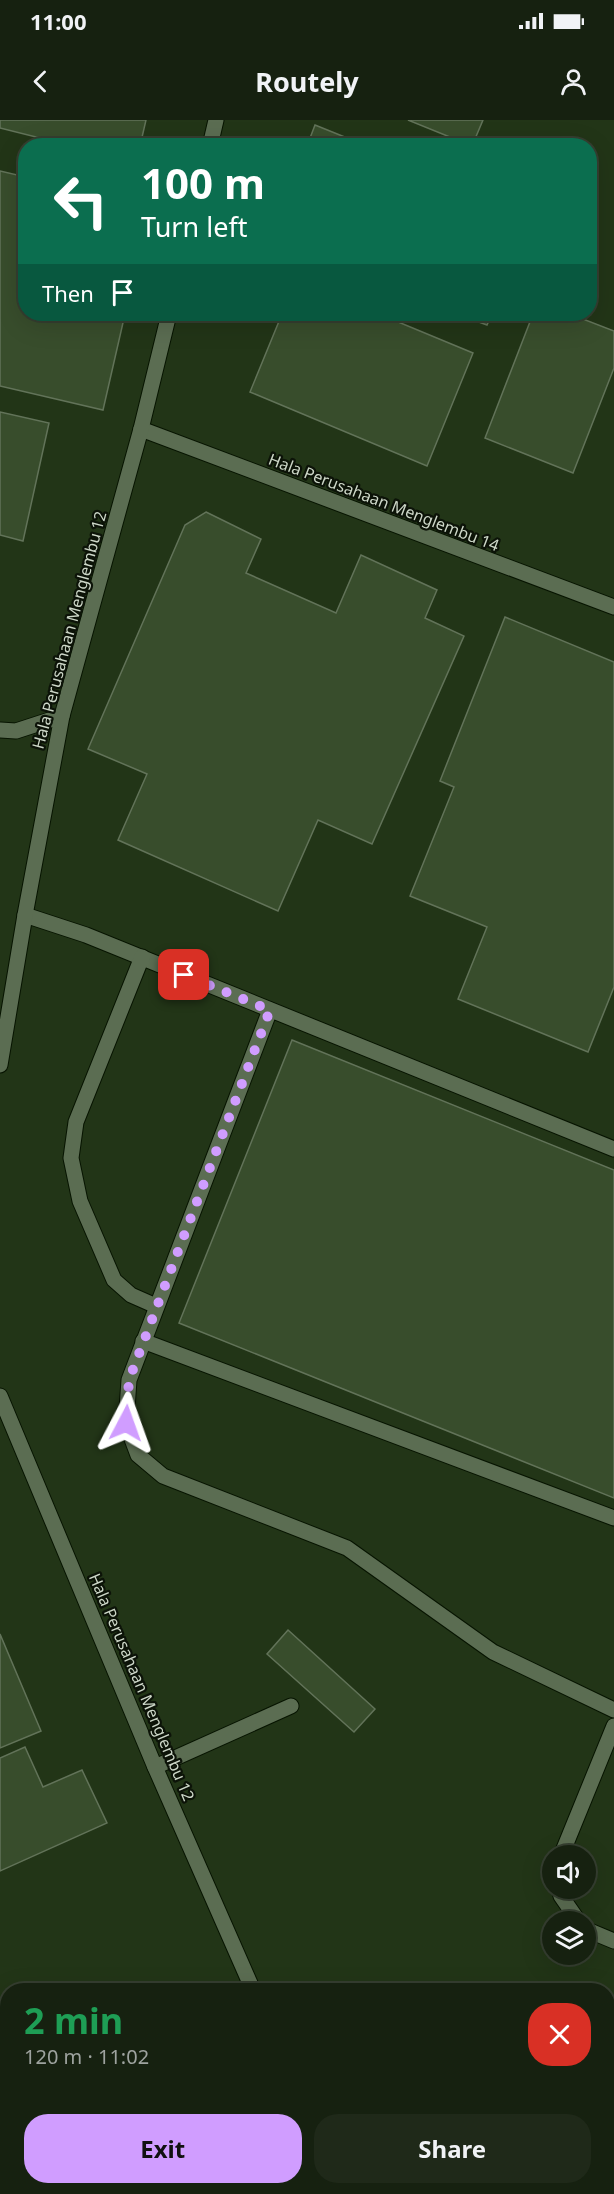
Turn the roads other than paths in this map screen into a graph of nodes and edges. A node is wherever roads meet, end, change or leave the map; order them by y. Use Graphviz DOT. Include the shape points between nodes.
graph roads {
  1 [pos="216,120"];
  2 [pos="212,138"];
  3 [pos="167,321"];
  4 [pos="141,429"];
  5 [pos="614,608"];
  6 [pos="62,716"];
  7 [pos="0,730"];
  8 [pos="25,915"];
  9 [pos="142,957"];
  10 [pos="270,1010"];
  11 [pos="0,1065"];
  12 [pos="614,1149"];
  13 [pos="156,1306"];
  14 [pos="143,1341"];
  15 [pos="0,1396"];
  16 [pos="614,1518"];
  17 [pos="291,1706"];
  18 [pos="614,1710"];
  19 [pos="614,1726"];
  20 [pos="155,1767"];
  21 [pos="565,1845"];
  22 [pos="596,1934"];
  23 [pos="614,1941"];
  24 [pos="250,1983"];
  1 -- 2 [label="street"];
  3 -- 4 [label="street, Hala Perusahaan Menglembu 12"];
  4 -- 5 [label="street, Hala Perusahaan Menglembu 14"];
  4 -- 6 [label="street, Hala Perusahaan Menglembu 12"];
  6 -- 7 [label="street" via="16,731"];
  6 -- 8 [label="street, Hala Perusahaan Menglembu 12"];
  8 -- 9 [label="street"];
  8 -- 11 [label="street, Hala Perusahaan Menglembu 12"];
  9 -- 10 [label="street"];
  9 -- 13 [label="street" via="76,1122 71,1158 80,1201 114,1280 131,1295"];
  10 -- 12 [label="street"];
  10 -- 13 [label="street"];
  13 -- 14 [label="street"];
  14 -- 16 [label="street"];
  14 -- 18 [label="street" via="129,1380 126,1423 138,1455 163,1476 347,1548 493,1652"];
  15 -- 20 [label="street, Hala Perusahaan Menglembu 12"];
  17 -- 20 [label="street"];
  19 -- 21 [label="street"];
  20 -- 24 [label="street, Hala Perusahaan Menglembu 12"];
  22 -- 23 [label="street"];
}
